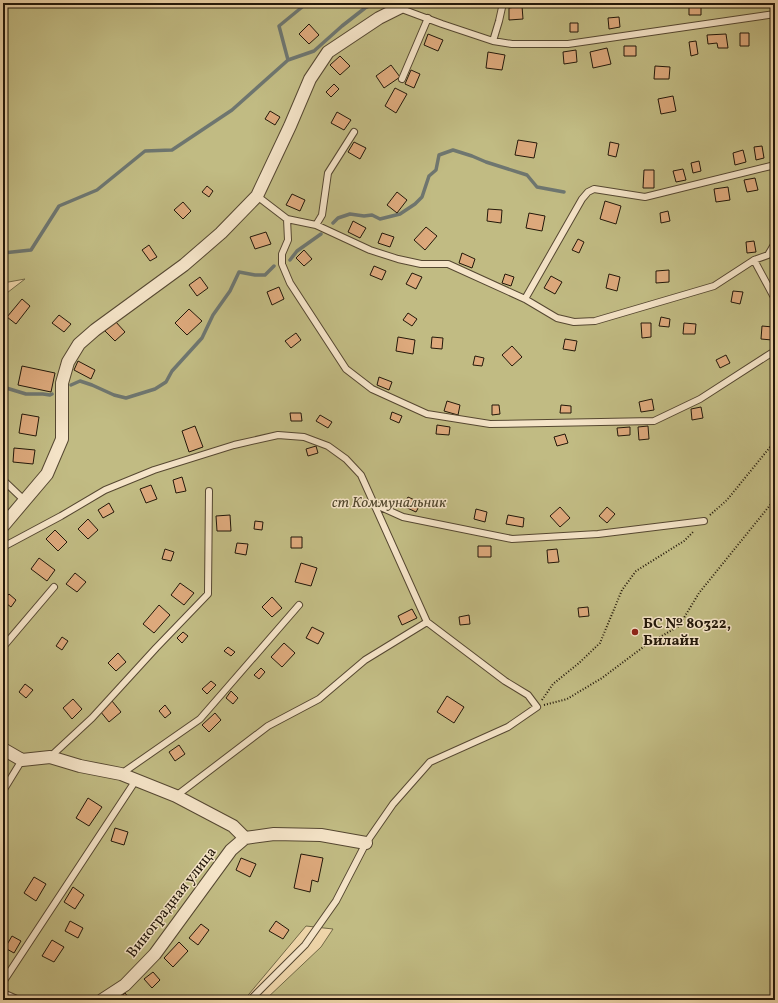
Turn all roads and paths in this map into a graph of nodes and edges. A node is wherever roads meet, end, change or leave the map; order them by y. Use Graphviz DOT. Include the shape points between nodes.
graph roads {
  1 [pos="503,3"];
  2 [pos="402,5"];
  3 [pos="775,14"];
  4 [pos="428,18"];
  5 [pos="493,41"];
  6 [pos="402,79"];
  7 [pos="354,132"];
  8 [pos="775,165"];
  9 [pos="257,196"];
  10 [pos="287,219"];
  11 [pos="316,225"];
  12 [pos="775,243"];
  13 [pos="754,260"];
  14 [pos="525,299"];
  15 [pos="775,299"];
  16 [pos="775,349"];
  17 [pos="775,441"];
  18 [pos="3,480"];
  19 [pos="209,491"];
  20 [pos="775,499"];
  21 [pos="24,500"];
  22 [pos="374,504"];
  23 [pos="704,521"];
  24 [pos="3,526"];
  25 [pos="3,547"];
  26 [pos="54,587"];
  27 [pos="299,605"];
  28 [pos="427,622"];
  29 [pos="3,647"];
  30 [pos="537,707"];
  31 [pos="3,749"];
  32 [pos="50,757"];
  33 [pos="22,760"];
  34 [pos="121,774"];
  35 [pos="136,780"];
  36 [pos="3,791"];
  37 [pos="176,796"];
  38 [pos="245,838"];
  39 [pos="366,843"];
  40 [pos="3,982"];
  41 [pos="3,993"];
  42 [pos="19,1000"];
  43 [pos="102,1000"];
  44 [pos="250,1000"];
  1 -- 5 [label="lane"];
  2 -- 4 [label="lane"];
  2 -- 9 [label="street" via="328,52 310,79"];
  3 -- 5 [label="lane" via="568,44 512,44"];
  4 -- 5 [label="lane"];
  4 -- 6 [label="lane"];
  7 -- 11 [label="lane" via="328,173 322,215"];
  8 -- 14 [label="lane" via="645,197 594,189 588,192"];
  9 -- 10 [label="lane"];
  9 -- 21 [label="street" via="221,233 184,265 94,330 79,344 68,362 62,384 62,439 47,474"];
  10 -- 11 [label="lane"];
  10 -- 16 [label="lane" via="288,240 282,254 282,264 290,283 346,369 372,389 427,414 490,424 654,421 700,399"];
  11 -- 14 [label="lane" via="370,250 398,259 421,264 448,264"];
  12 -- 13 [label="lane" via="768,255"];
  13 -- 14 [label="lane" via="714,286 595,320 574,322 557,318"];
  13 -- 15 [label="lane"];
  17 -- 23 [label="path" via="727,500"];
  18 -- 21 [label="lane"];
  19 -- 32 [label="lane" via="208,594 92,718"];
  20 -- 30 [label="path" via="699,593 679,626 646,645 602,678 567,699"];
  21 -- 24 [label="street"];
  22 -- 23 [label="lane" via="403,517 512,539 598,534"];
  22 -- 25 [label="lane" via="361,474 328,446 304,437 278,435 234,445 154,470 105,490"];
  22 -- 28 [label="lane"];
  23 -- 30 [label="path" via="684,541 636,571 622,590 600,642 553,684"];
  26 -- 29 [label="lane"];
  27 -- 34 [label="lane" via="200,719"];
  28 -- 30 [label="lane" via="505,681 528,694"];
  28 -- 37 [label="lane" via="365,660 319,699 268,726"];
  30 -- 39 [label="lane" via="508,727 430,762 392,804"];
  31 -- 33 [label="street"];
  32 -- 33 [label="street"];
  32 -- 34 [label="street"];
  33 -- 36 [label="lane"];
  34 -- 35 [label="street"];
  35 -- 37 [label="street"];
  35 -- 40 [label="lane"];
  37 -- 38 [label="street" via="233,826"];
  38 -- 39 [label="street" via="274,834 321,835"];
  38 -- 43 [label="street, Виноградная улица" via="231,850 154,954 125,985"];
  39 -- 44 [label="lane" via="336,901 304,945"];
  41 -- 42 [label="lane"];
}
